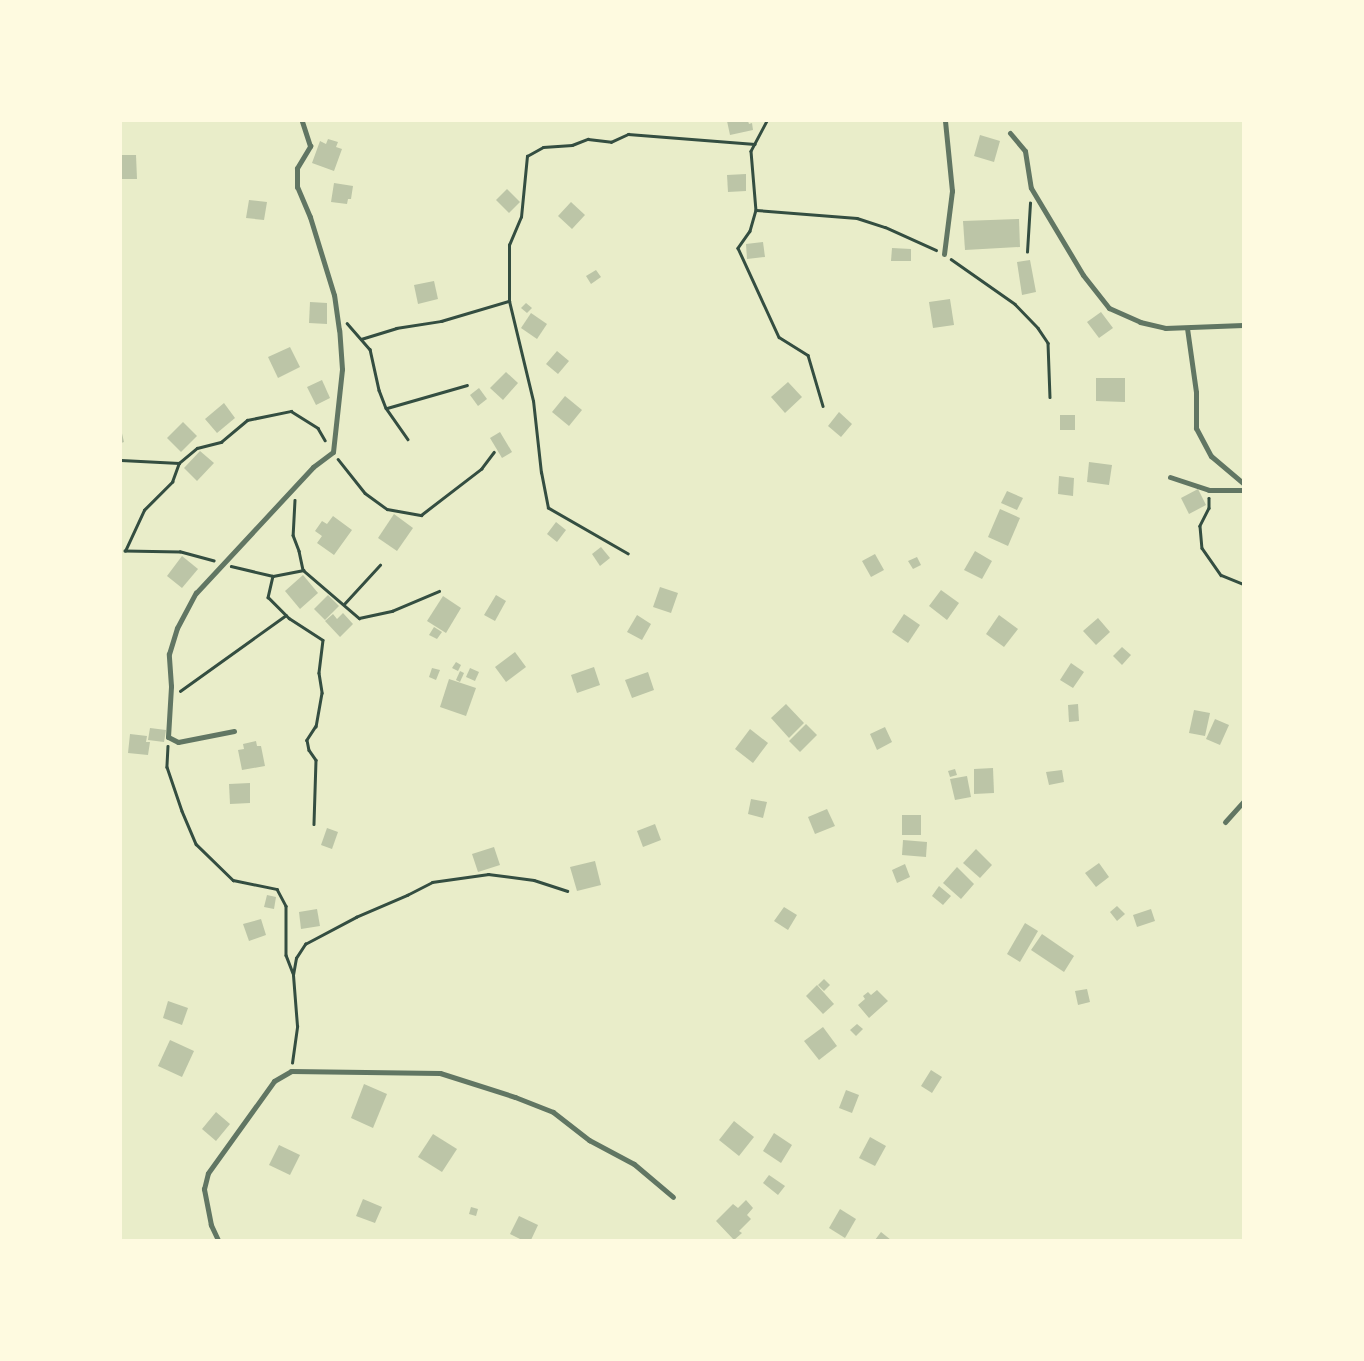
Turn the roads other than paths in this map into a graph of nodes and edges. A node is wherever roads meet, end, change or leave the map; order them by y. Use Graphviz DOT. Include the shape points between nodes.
graph roads {
  1 [pos="302,121"];
  2 [pos="945,121"];
  3 [pos="1010,133"];
  4 [pos="944,254"];
  5 [pos="1243,325"];
  6 [pos="1187,328"];
  7 [pos="1170,477"];
  8 [pos="1243,483"];
  9 [pos="1243,490"];
  10 [pos="234,731"];
  11 [pos="1243,802"];
  12 [pos="1226,822"];
  13 [pos="673,1197"];
  14 [pos="218,1240"];
  1 -- 10 [label="street" via="310,146 297,168 297,187 310,217 334,295 342,369 333,452 313,467 196,593 177,628 169,654 168,737 178,742"];
  2 -- 4 [label="street" via="952,192"];
  3 -- 6 [label="street" via="1025,151 1030,188 1083,275 1109,308 1140,322 1165,328"];
  5 -- 6 [label="street"];
  6 -- 8 [label="street" via="1196,392 1196,428 1211,456"];
  7 -- 9 [label="street" via="1209,490"];
  11 -- 12 [label="street"];
  13 -- 14 [label="street" via="634,1164 589,1140 553,1112 515,1097 440,1073 291,1071 274,1081 208,1173 204,1189"];
}
